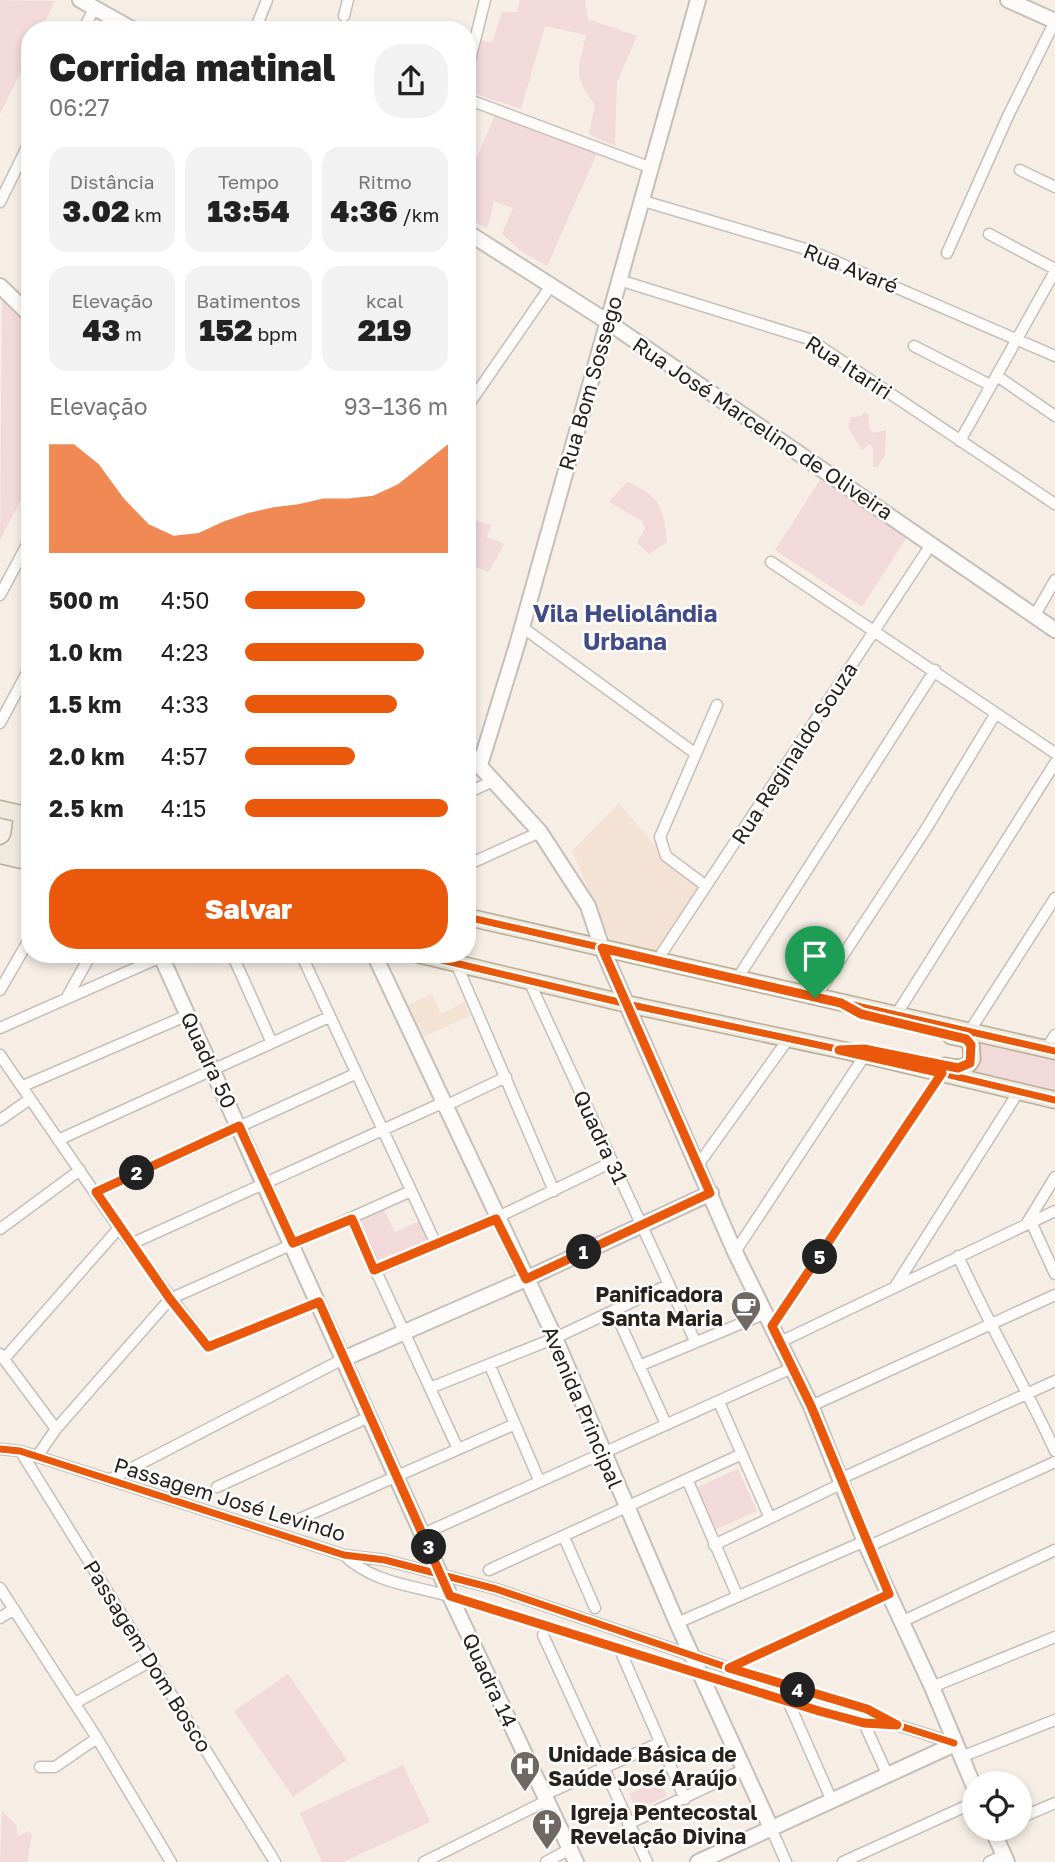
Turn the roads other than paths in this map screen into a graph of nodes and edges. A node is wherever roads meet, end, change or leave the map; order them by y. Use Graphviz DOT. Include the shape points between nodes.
graph roads {
  1 [pos="80,0"];
  2 [pos="267,0"];
  3 [pos="348,0"];
  4 [pos="485,0"];
  5 [pos="698,0"];
  6 [pos="1008,0"];
  7 [pos="94,7"];
  8 [pos="344,16"];
  9 [pos="87,21"];
  10 [pos="118,21"];
  11 [pos="259,21"];
  12 [pos="1055,21"];
  13 [pos="476,36"];
  14 [pos="476,102"];
  15 [pos="21,159"];
  16 [pos="649,167"];
  17 [pos="1020,170"];
  18 [pos="1055,187"];
  19 [pos="640,200"];
  20 [pos="0,202"];
  21 [pos="989,234"];
  22 [pos="476,239"];
  23 [pos="947,253"];
  24 [pos="1055,270"];
  25 [pos="619,281"];
  26 [pos="552,284"];
  27 [pos="1,289"];
  28 [pos="21,307"];
  29 [pos="608,322"];
  30 [pos="1017,338"];
  31 [pos="914,346"];
  32 [pos="1055,356"];
  33 [pos="993,381"];
  34 [pos="476,394"];
  35 [pos="1055,416"];
  36 [pos="960,441"];
  37 [pos="1055,504"];
  38 [pos="932,543"];
  39 [pos="21,556"];
  40 [pos="771,562"];
  41 [pos="1055,580"];
  42 [pos="0,595"];
  43 [pos="1035,615"];
  44 [pos="522,627"];
  45 [pos="1055,629"];
  46 [pos="876,630"];
  47 [pos="935,670"];
  48 [pos="21,684"];
  49 [pos="717,705"];
  50 [pos="996,713"];
  51 [pos="0,723"];
  52 [pos="1055,753"];
  53 [pos="695,754"];
  54 [pos="476,761"];
  55 [pos="1055,763"];
  56 [pos="480,765"];
  57 [pos="495,780"];
  58 [pos="476,789"];
  59 [pos="0,809"];
  60 [pos="21,814"];
  61 [pos="540,832"];
  62 [pos="21,834"];
  63 [pos="0,854"];
  64 [pos="21,860"];
  65 [pos="476,861"];
  66 [pos="706,886"];
  67 [pos="1055,898"];
  68 [pos="476,919"];
  69 [pos="602,948"];
  70 [pos="21,954"];
  71 [pos="656,962"];
  72 [pos="86,963"];
  73 [pos="143,963"];
  74 [pos="164,963"];
  75 [pos="236,963"];
  76 [pos="305,963"];
  77 [pos="377,963"];
  78 [pos="456,963"];
  79 [pos="460,963"];
  80 [pos="737,979"];
  81 [pos="529,981"];
  82 [pos="0,990"];
  83 [pos="815,998"];
  84 [pos="66,999"];
  85 [pos="841,1003"];
  86 [pos="627,1004"];
  87 [pos="188,1015"];
  88 [pos="896,1015"];
  89 [pos="329,1017"];
  90 [pos="0,1028"];
  91 [pos="969,1032"];
  92 [pos="789,1038"];
  93 [pos="272,1043"];
  94 [pos="1052,1045"];
  95 [pos="839,1050"];
  96 [pos="0,1055"];
  97 [pos="865,1055"];
  98 [pos="213,1070"];
  99 [pos="942,1073"];
  100 [pos="355,1074"];
  101 [pos="506,1077"];
  102 [pos="23,1086"];
  103 [pos="1019,1091"];
  104 [pos="30,1099"];
  105 [pos="1055,1100"];
  106 [pos="442,1105"];
  107 [pos="0,1120"];
  108 [pos="239,1126"];
  109 [pos="381,1129"];
  110 [pos="58,1140"];
  111 [pos="612,1162"];
  112 [pos="698,1164"];
  113 [pos="80,1170"];
  114 [pos="1055,1177"];
  115 [pos="265,1185"];
  116 [pos="411,1191"];
  117 [pos="554,1191"];
  118 [pos="96,1192"];
  119 [pos="710,1193"];
  120 [pos="1055,1210"];
  121 [pos="352,1219"];
  122 [pos="496,1219"];
  123 [pos="1029,1223"];
  124 [pos="642,1224"];
  125 [pos="119,1228"];
  126 [pos="0,1229"];
  127 [pos="293,1243"];
  128 [pos="131,1244"];
  129 [pos="436,1244"];
  130 [pos="736,1252"];
  131 [pos="958,1256"];
  132 [pos="374,1270"];
  133 [pos="1055,1274"];
  134 [pos="526,1279"];
  135 [pos="668,1285"];
  136 [pos="895,1287"];
  137 [pos="1055,1295"];
  138 [pos="170,1299"];
  139 [pos="319,1302"];
  140 [pos="615,1312"];
  141 [pos="769,1319"];
  142 [pos="989,1326"];
  143 [pos="402,1332"];
  144 [pos="555,1338"];
  145 [pos="695,1341"];
  146 [pos="780,1342"];
  147 [pos="2,1356"];
  148 [pos="343,1359"];
  149 [pos="490,1366"];
  150 [pos="639,1366"];
  151 [pos="792,1368"];
  152 [pos="1055,1381"];
  153 [pos="430,1388"];
  154 [pos="1028,1393"];
  155 [pos="719,1402"];
  156 [pos="811,1406"];
  157 [pos="370,1416"];
  158 [pos="513,1424"];
  159 [pos="666,1424"];
  160 [pos="56,1429"];
  161 [pos="0,1449"];
  162 [pos="458,1449"];
  163 [pos="1055,1451"];
  164 [pos="605,1452"];
  165 [pos="25,1453"];
  166 [pos="742,1454"];
  167 [pos="1055,1461"];
  168 [pos="398,1477"];
  169 [pos="687,1479"];
  170 [pos="108,1480"];
  171 [pos="539,1480"];
  172 [pos="841,1481"];
  173 [pos="217,1487"];
  174 [pos="626,1508"];
  175 [pos="769,1516"];
  176 [pos="295,1521"];
  177 [pos="423,1534"];
  178 [pos="564,1537"];
  179 [pos="866,1544"];
  180 [pos="714,1545"];
  181 [pos="1055,1550"];
  182 [pos="344,1555"];
  183 [pos="489,1570"];
  184 [pos="440,1574"];
  185 [pos="0,1588"];
  186 [pos="889,1594"];
  187 [pos="737,1595"];
  188 [pos="450,1596"];
  189 [pos="595,1608"];
  190 [pos="14,1609"];
  191 [pos="0,1618"];
  192 [pos="901,1622"];
  193 [pos="677,1623"];
  194 [pos="543,1635"];
  195 [pos="1055,1637"];
  196 [pos="620,1650"];
  197 [pos="692,1653"];
  198 [pos="151,1661"];
  199 [pos="729,1668"];
  200 [pos="702,1675"];
  201 [pos="932,1687"];
  202 [pos="788,1702"];
  203 [pos="75,1703"];
  204 [pos="1055,1720"];
  205 [pos="864,1723"];
  206 [pos="897,1725"];
  207 [pos="97,1738"];
  208 [pos="659,1743"];
  209 [pos="957,1748"];
  210 [pos="40,1767"];
  211 [pos="603,1768"];
  212 [pos="745,1769"];
  213 [pos="967,1771"];
  214 [pos="888,1776"];
  215 [pos="545,1798"];
  216 [pos="685,1799"];
  217 [pos="832,1801"];
  218 [pos="1055,1803"];
  219 [pos="962,1808"];
  220 [pos="1032,1813"];
  221 [pos="628,1824"];
  222 [pos="771,1828"];
  223 [pos="998,1841"];
  224 [pos="573,1856"];
  225 [pos="860,1858"];
  226 [pos="1006,1858"];
  227 [pos="171,1862"];
  228 [pos="275,1862"];
  229 [pos="424,1862"];
  230 [pos="546,1862"];
  231 [pos="647,1862"];
  232 [pos="698,1862"];
  233 [pos="786,1862"];
  234 [pos="843,1862"];
  235 [pos="989,1862"];
  1 -- 7 [label="street"];
  2 -- 11 [label="street"];
  3 -- 8 [label="street"];
  4 -- 13 [label="street"];
  5 -- 16 [label="street, Rua Bom Sossego"];
  6 -- 12 [label="street"];
  7 -- 9 [label="street"];
  7 -- 10 [label="street"];
  12 -- 23 [label="street"];
  14 -- 16 [label="street"];
  15 -- 20 [label="street"];
  16 -- 19 [label="street, Rua Bom Sossego"];
  17 -- 18 [label="street"];
  19 -- 25 [label="street, Rua Bom Sossego"];
  19 -- 30 [label="street, Rua Avaré" via="809,250"];
  21 -- 24 [label="street"];
  22 -- 26 [label="street, Rua José Marcelino de Oliveira"];
  24 -- 30 [label="street"];
  25 -- 29 [label="street, Rua Bom Sossego"];
  25 -- 36 [label="street, Rua Itariri" via="809,339"];
  26 -- 29 [label="street, Rua José Marcelino de Oliveira"];
  26 -- 34 [label="street"];
  27 -- 28 [label="street"];
  29 -- 38 [label="street, Rua José Marcelino de Oliveira"];
  29 -- 44 [label="street, Rua Bom Sossego"];
  30 -- 32 [label="street, Rua Avaré"];
  30 -- 33 [label="street"];
  31 -- 33 [label="street"];
  33 -- 35 [label="street"];
  33 -- 36 [label="street"];
  36 -- 37 [label="street, Rua Itariri"];
  38 -- 43 [label="street, Rua José Marcelino de Oliveira"];
  38 -- 46 [label="street, Rua Reginaldo Souza"];
  39 -- 42 [label="street"];
  40 -- 46 [label="street"];
  41 -- 43 [label="street"];
  43 -- 45 [label="street, Rua José Marcelino de Oliveira"];
  44 -- 53 [label="street"];
  44 -- 56 [label="street, Rua Bom Sossego"];
  46 -- 47 [label="street"];
  46 -- 66 [label="street, Rua Reginaldo Souza"];
  47 -- 50 [label="street"];
  47 -- 80 [label="street"];
  48 -- 51 [label="street"];
  49 -- 53 [label="street"];
  50 -- 52 [label="street"];
  50 -- 83 [label="street"];
  53 -- 66 [label="street" via="663,825 660,844 666,856"];
  54 -- 56 [label="street"];
  55 -- 88 [label="street"];
  56 -- 57 [label="street"];
  57 -- 58 [label="street"];
  57 -- 61 [label="street"];
  59 -- 60 [label="main road"];
  61 -- 65 [label="street"];
  61 -- 69 [label="street" via="588,906"];
  62 -- 63 [label="main road" via="11,850"];
  63 -- 64 [label="main road"];
  66 -- 71 [label="street, Rua Reginaldo Souza"];
  67 -- 91 [label="street"];
  68 -- 69 [label="main road"];
  69 -- 71 [label="main road"];
  69 -- 86 [label="street"];
  70 -- 82 [label="street"];
  71 -- 80 [label="main road"];
  72 -- 84 [label="street"];
  73 -- 84 [label="street"];
  74 -- 87 [label="street, Quadra 50"];
  75 -- 93 [label="street"];
  76 -- 89 [label="street"];
  77 -- 106 [label="street, Avenida Principal"];
  78 -- 101 [label="street"];
  79 -- 81 [label="main road"];
  80 -- 83 [label="main road"];
  81 -- 86 [label="main road"];
  81 -- 111 [label="street, Quadra 31"];
  83 -- 85 [label="main road"];
  84 -- 90 [label="street"];
  85 -- 88 [label="main road"];
  85 -- 95 [label="main road" via="861,1014 966,1039 973,1052 970,1063 958,1068 864,1049"];
  86 -- 92 [label="main road"];
  86 -- 112 [label="street"];
  87 -- 98 [label="street, Quadra 50"];
  87 -- 102 [label="street"];
  88 -- 91 [label="main road"];
  89 -- 93 [label="street"];
  89 -- 100 [label="street"];
  91 -- 94 [label="main road"];
  92 -- 95 [label="main road"];
  92 -- 112 [label="street"];
  93 -- 98 [label="street"];
  95 -- 97 [label="main road"];
  96 -- 102 [label="street"];
  97 -- 99 [label="main road"];
  97 -- 130 [label="street"];
  98 -- 108 [label="street, Quadra 50"];
  98 -- 110 [label="street"];
  99 -- 103 [label="main road"];
  99 -- 141 [label="street"];
  100 -- 108 [label="street"];
  100 -- 109 [label="street"];
  101 -- 106 [label="street"];
  101 -- 117 [label="street"];
  102 -- 104 [label="street"];
  103 -- 105 [label="main road"];
  103 -- 136 [label="street"];
  104 -- 107 [label="street"];
  104 -- 110 [label="street"];
  106 -- 109 [label="street"];
  106 -- 122 [label="street, Avenida Principal"];
  108 -- 115 [label="street, Quadra 50"];
  108 -- 118 [label="street"];
  109 -- 115 [label="street"];
  109 -- 116 [label="street"];
  110 -- 113 [label="street"];
  111 -- 117 [label="street"];
  111 -- 124 [label="street, Quadra 31"];
  112 -- 119 [label="street"];
  113 -- 118 [label="street"];
  113 -- 126 [label="street"];
  114 -- 123 [label="street"];
  115 -- 127 [label="street, Quadra 50"];
  115 -- 128 [label="street"];
  116 -- 121 [label="street"];
  116 -- 129 [label="street"];
  117 -- 122 [label="street"];
  118 -- 125 [label="street"];
  119 -- 124 [label="street"];
  119 -- 130 [label="street"];
  120 -- 123 [label="street"];
  121 -- 127 [label="street"];
  121 -- 132 [label="street"];
  122 -- 129 [label="street"];
  122 -- 134 [label="street, Avenida Principal"];
  123 -- 131 [label="street"];
  123 -- 133 [label="street"];
  124 -- 134 [label="street"];
  124 -- 135 [label="street, Quadra 31"];
  125 -- 128 [label="street"];
  125 -- 147 [label="street"];
  127 -- 138 [label="street"];
  127 -- 139 [label="street, Quadra 50"];
  128 -- 138 [label="street"];
  129 -- 132 [label="street"];
  130 -- 141 [label="street"];
  131 -- 136 [label="street"];
  131 -- 142 [label="street"];
  132 -- 143 [label="street"];
  134 -- 143 [label="street"];
  134 -- 144 [label="street, Avenida Principal"];
  135 -- 140 [label="street"];
  135 -- 145 [label="street, Quadra 31"];
  136 -- 146 [label="street"];
  137 -- 142 [label="street"];
  138 -- 139 [label="street" via="208,1347"];
  138 -- 160 [label="street"];
  139 -- 148 [label="street, Quadra 50"];
  140 -- 144 [label="street"];
  140 -- 150 [label="street"];
  141 -- 145 [label="street"];
  141 -- 146 [label="street"];
  142 -- 154 [label="street"];
  142 -- 156 [label="street"];
  143 -- 148 [label="street"];
  143 -- 153 [label="street"];
  144 -- 149 [label="street"];
  144 -- 164 [label="street, Avenida Principal"];
  145 -- 150 [label="street"];
  146 -- 151 [label="street"];
  147 -- 160 [label="street"];
  148 -- 157 [label="street, Quadra 50"];
  148 -- 170 [label="street"];
  149 -- 153 [label="street"];
  149 -- 158 [label="street"];
  150 -- 159 [label="street"];
  151 -- 155 [label="street"];
  151 -- 156 [label="street"];
  152 -- 154 [label="street"];
  153 -- 162 [label="street"];
  154 -- 163 [label="street"];
  154 -- 172 [label="street"];
  155 -- 159 [label="street"];
  155 -- 166 [label="street"];
  156 -- 172 [label="street"];
  157 -- 168 [label="street, Quadra 14"];
  157 -- 173 [label="street"];
  158 -- 162 [label="street"];
  158 -- 171 [label="street"];
  159 -- 164 [label="street"];
  160 -- 165 [label="street" via="38,1455"];
  161 -- 165 [label="street, Passagem José Levindo"];
  162 -- 168 [label="street"];
  164 -- 171 [label="street"];
  164 -- 174 [label="street, Avenida Principal"];
  165 -- 170 [label="street, Passagem José Levindo"];
  165 -- 198 [label="street, Passagem Dom Bosco"];
  166 -- 169 [label="street"];
  166 -- 175 [label="street"];
  167 -- 179 [label="street"];
  168 -- 176 [label="street"];
  168 -- 177 [label="street, Quadra 14"];
  169 -- 174 [label="street"];
  169 -- 180 [label="street"];
  170 -- 182 [label="street, Passagem José Levindo"];
  171 -- 177 [label="street"];
  172 -- 175 [label="street"];
  172 -- 179 [label="street"];
  174 -- 178 [label="street"];
  174 -- 193 [label="street, Avenida Principal"];
  175 -- 180 [label="street"];
  177 -- 184 [label="street, Quadra 14"];
  178 -- 183 [label="street"];
  178 -- 189 [label="street"];
  179 -- 186 [label="street"];
  179 -- 187 [label="street"];
  180 -- 187 [label="street"];
  181 -- 192 [label="street"];
  182 -- 184 [label="street, Passagem José Levindo"];
  182 -- 188 [label="street" via="369,1575"];
  184 -- 188 [label="street, Quadra 14"];
  184 -- 197 [label="street, Passagem José Levindo"];
  185 -- 190 [label="street"];
  186 -- 192 [label="street"];
  186 -- 199 [label="street"];
  187 -- 193 [label="street"];
  188 -- 196 [label="street"];
  188 -- 215 [label="street, Quadra 14"];
  190 -- 191 [label="street"];
  190 -- 203 [label="street"];
  192 -- 201 [label="street"];
  193 -- 197 [label="street, Avenida Principal"];
  194 -- 211 [label="street"];
  195 -- 201 [label="street"];
  196 -- 200 [label="street"];
  196 -- 208 [label="street"];
  197 -- 199 [label="street, Passagem José Levindo"];
  197 -- 200 [label="street, Avenida Principal"];
  198 -- 203 [label="street"];
  198 -- 228 [label="street, Passagem Dom Bosco"];
  199 -- 206 [label="street, Passagem José Levindo" via="867,1709"];
  200 -- 202 [label="street"];
  200 -- 212 [label="street, Avenida Principal"];
  201 -- 209 [label="street"];
  202 -- 205 [label="street"];
  202 -- 217 [label="street"];
  203 -- 207 [label="street"];
  204 -- 209 [label="street"];
  205 -- 206 [label="street"];
  205 -- 214 [label="street"];
  206 -- 209 [label="street"];
  207 -- 210 [label="street" via="55,1767"];
  207 -- 227 [label="street"];
  208 -- 211 [label="street"];
  208 -- 216 [label="street"];
  209 -- 213 [label="street"];
  209 -- 214 [label="street"];
  211 -- 215 [label="street"];
  211 -- 221 [label="street"];
  212 -- 216 [label="street"];
  212 -- 222 [label="street, Avenida Principal"];
  214 -- 217 [label="street"];
  215 -- 224 [label="street, Quadra 14"];
  215 -- 229 [label="street"];
  216 -- 221 [label="street"];
  217 -- 222 [label="street"];
  218 -- 220 [label="street"];
  219 -- 225 [label="street"];
  221 -- 231 [label="street"];
  222 -- 232 [label="street"];
  222 -- 233 [label="street, Avenida Principal"];
  223 -- 226 [label="street"];
  224 -- 230 [label="street"];
  225 -- 234 [label="street"];
  226 -- 235 [label="street"];
}
